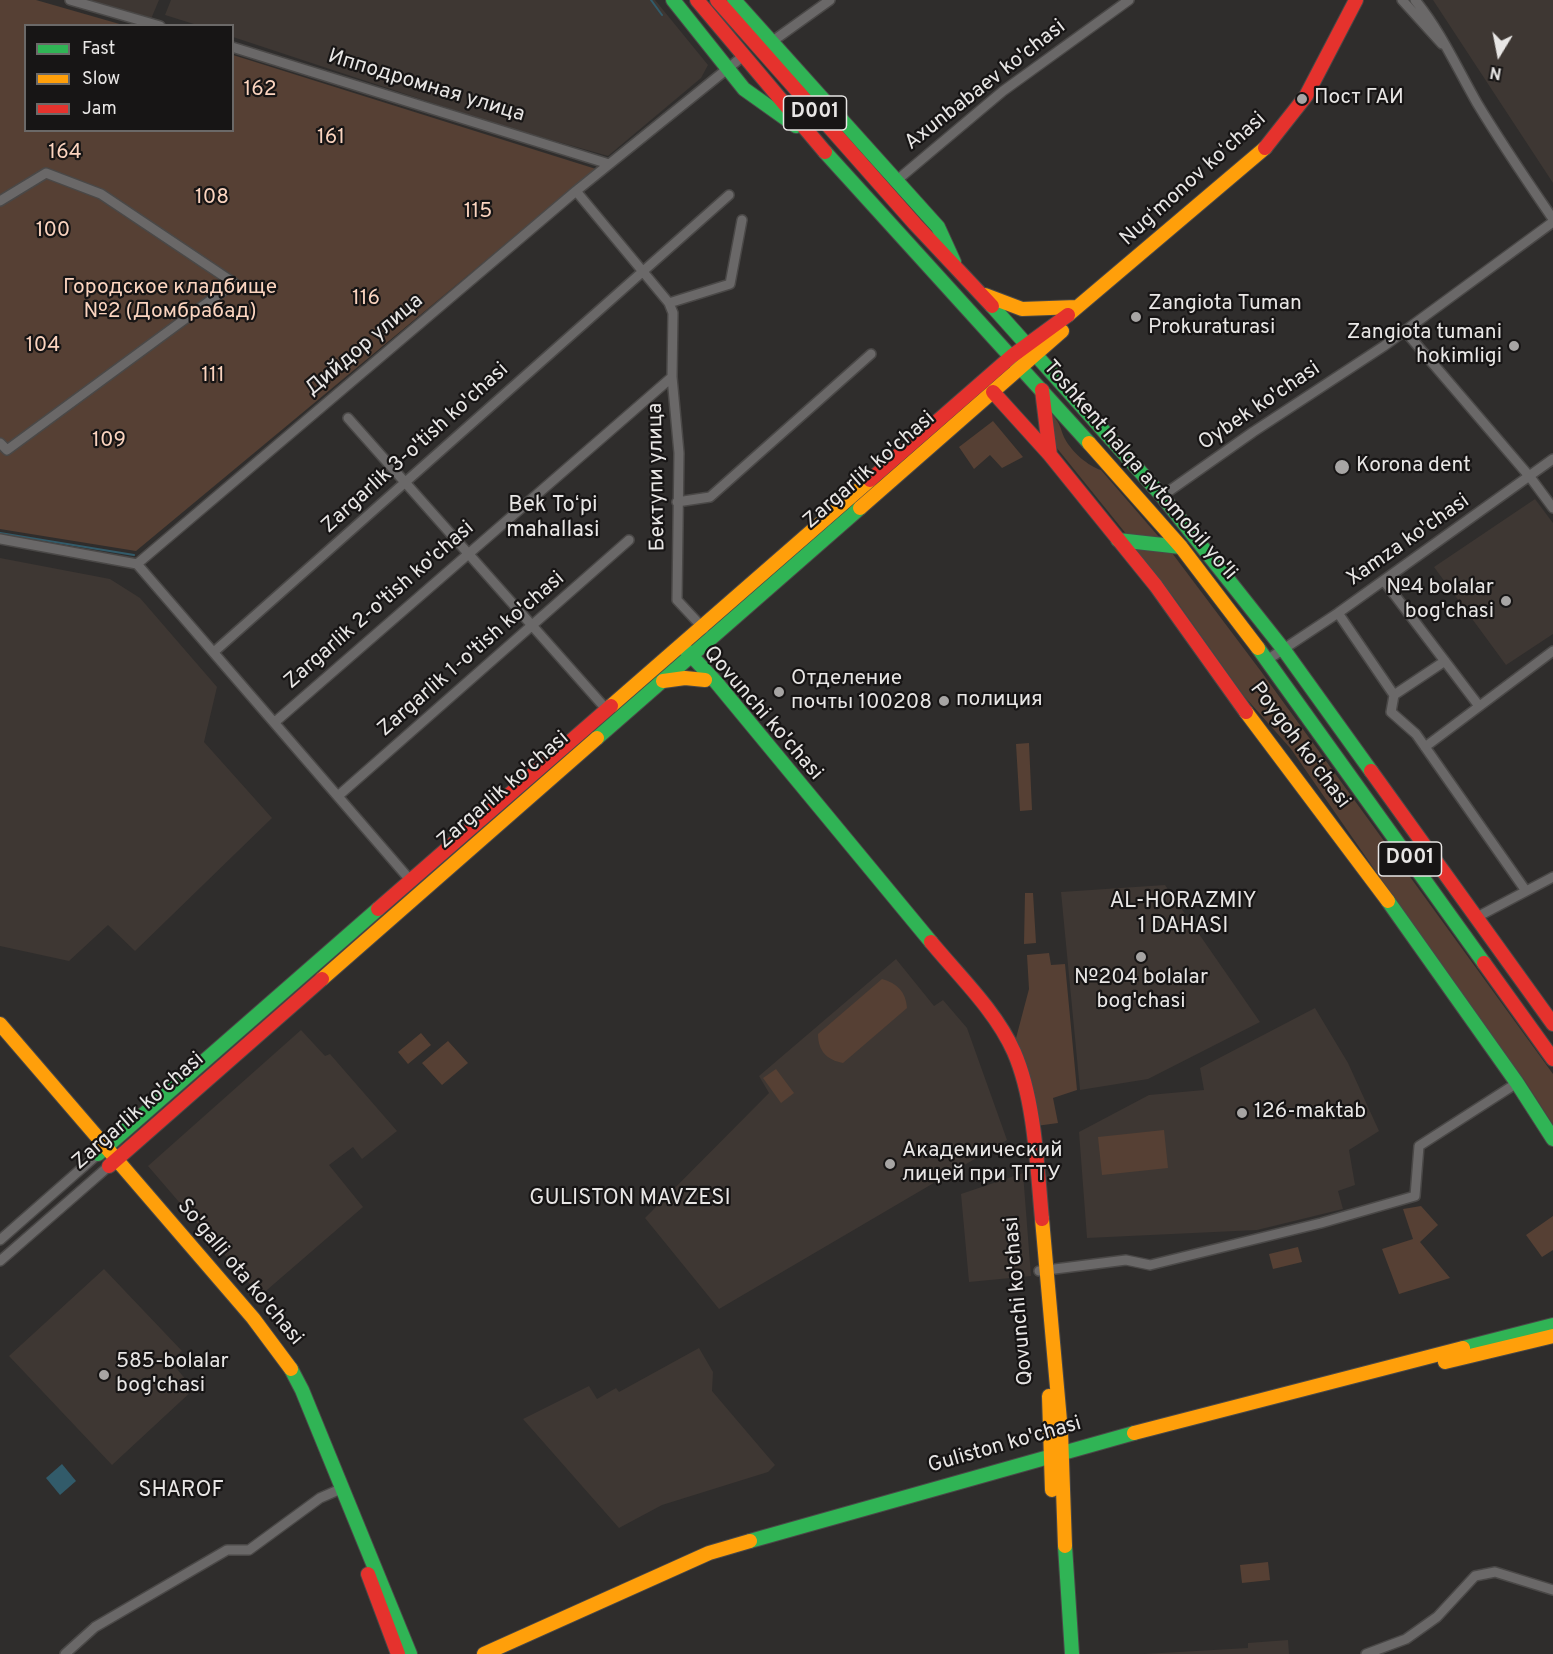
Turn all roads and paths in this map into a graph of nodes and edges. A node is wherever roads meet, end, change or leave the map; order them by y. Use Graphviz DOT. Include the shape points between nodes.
graph roads {
  1 [pos="70,0"];
  2 [pos="673,0"];
  3 [pos="696,0"];
  4 [pos="717,0"];
  5 [pos="734,0"];
  6 [pos="830,0"];
  7 [pos="1129,0"];
  8 [pos="1356,0"];
  9 [pos="1402,0"];
  10 [pos="1414,0"];
  11 [pos="153,24"];
  12 [pos="770,43"];
  13 [pos="756,46"];
  14 [pos="1444,46"];
  15 [pos="234,48"];
  16 [pos="742,57"];
  17 [pos="726,70"];
  18 [pos="808,134"];
  19 [pos="609,164"];
  20 [pos="896,181"];
  21 [pos="576,191"];
  22 [pos="729,195"];
  23 [pos="0,201"];
  24 [pos="742,220"];
  25 [pos="1553,221"];
  26 [pos="915,224"];
  27 [pos="901,238"];
  28 [pos="1130,265"];
  29 [pos="958,272"];
  30 [pos="642,273"];
  31 [pos="978,293"];
  32 [pos="669,303"];
  33 [pos="1077,307"];
  34 [pos="1405,331"];
  35 [pos="1033,349"];
  36 [pos="871,354"];
  37 [pos="1017,362"];
  38 [pos="672,377"];
  39 [pos="1042,390"];
  40 [pos="993,392"];
  41 [pos="348,418"];
  42 [pos="0,443"];
  43 [pos="1050,455"];
  44 [pos="1553,459"];
  45 [pos="1530,477"];
  46 [pos="405,483"];
  47 [pos="1162,496"];
  48 [pos="677,501"];
  49 [pos="1553,508"];
  50 [pos="0,539"];
  51 [pos="628,540"];
  52 [pos="1118,540"];
  53 [pos="1180,547"];
  54 [pos="466,553"];
  55 [pos="137,564"];
  56 [pos="1384,581"];
  57 [pos="1338,614"];
  58 [pos="533,627"];
  59 [pos="707,632"];
  60 [pos="680,646"];
  61 [pos="1284,650"];
  62 [pos="214,651"];
  63 [pos="1553,651"];
  64 [pos="689,657"];
  65 [pos="1267,660"];
  66 [pos="1444,660"];
  67 [pos="705,680"];
  68 [pos="661,682"];
  69 [pos="1395,695"];
  70 [pos="1479,706"];
  71 [pos="607,710"];
  72 [pos="617,721"];
  73 [pos="275,722"];
  74 [pos="1425,747"];
  75 [pos="338,796"];
  76 [pos="1553,877"];
  77 [pos="411,881"];
  78 [pos="1526,891"];
  79 [pos="422,892"];
  80 [pos="1477,917"];
  81 [pos="352,932"];
  82 [pos="363,944"];
  83 [pos="0,1024"];
  84 [pos="1553,1024"];
  85 [pos="0,1036"];
  86 [pos="1553,1059"];
  87 [pos="1517,1083"];
  88 [pos="1553,1139"];
  89 [pos="102,1151"];
  90 [pos="112,1163"];
  91 [pos="19,1223"];
  92 [pos="30,1235"];
  93 [pos="0,1240"];
  94 [pos="0,1261"];
  95 [pos="1043,1270"];
  96 [pos="1553,1325"];
  97 [pos="1553,1336"];
  98 [pos="1056,1458"];
  99 [pos="340,1489"];
  100 [pos="1553,1590"];
  101 [pos="65,1654"];
  102 [pos="398,1654"];
  103 [pos="410,1654"];
  104 [pos="484,1654"];
  105 [pos="505,1654"];
  106 [pos="1064,1654"];
  107 [pos="1072,1654"];
  108 [pos="1366,1654"];
  1 -- 11 [label="street"];
  2 -- 17 [label="main road"];
  3 -- 16 [label="main road, Toshkent halqa avtomobil yo'li / D001"];
  4 -- 13 [label="main road, Toshkent halqa avtomobil yo'li / D001"];
  5 -- 12 [label="main road"];
  6 -- 12 [label="street"];
  7 -- 20 [label="street, Axunbabaev ko'chasi" via="1003,92"];
  8 -- 28 [label="main road, Nugʻmonov koʻchasi" via="1304,100 1280,133"];
  9 -- 14 [label="street"];
  10 -- 14 [label="street" via="1438,31"];
  12 -- 20 [label="main road"];
  13 -- 16 [label="main road"];
  13 -- 26 [label="main road, Toshkent halqa avtomobil yo'li / D001"];
  14 -- 25 [label="street"];
  15 -- 19 [label="street, Ипподромная улица"];
  16 -- 17 [label="street, Дийдор улица"];
  16 -- 18 [label="main road, Toshkent halqa avtomobil yo'li / D001"];
  17 -- 18 [label="main road" via="744,89"];
  17 -- 19 [label="street, Дийдор улица"];
  18 -- 27 [label="main road, Toshkent halqa avtomobil yo'li / D001"];
  19 -- 21 [label="street, Дийдор улица"];
  20 -- 29 [label="main road" via="938,227"];
  21 -- 30 [label="street"];
  21 -- 55 [label="street, Дийдор улица"];
  22 -- 30 [label="street, Zargarlik 3-o'tish ko'chasi"];
  23 -- 42 [label="street" via="46,173 101,194 234,283 7,450"];
  24 -- 32 [label="street" via="730,284"];
  25 -- 34 [label="street, Oybek ko'chasi"];
  26 -- 27 [label="main road"];
  26 -- 29 [label="main road, Toshkent halqa avtomobil yo'li / D001"];
  27 -- 37 [label="main road, Toshkent halqa avtomobil yo'li / D001"];
  28 -- 33 [label="main road, Nugʻmonov koʻchasi"];
  28 -- 35 [label="main road, Nugʻmonov koʻchasi" via="1116,284"];
  29 -- 31 [label="main road, Toshkent halqa avtomobil yo'li / D001"];
  30 -- 32 [label="street"];
  30 -- 46 [label="street, Zargarlik 3-o'tish ko'chasi"];
  31 -- 33 [label="main road" via="1022,309"];
  31 -- 35 [label="main road, Toshkent halqa avtomobil yo'li / D001"];
  32 -- 38 [label="street, Бектупи улица" via="673,313"];
  33 -- 35 [label="main road, Nugʻmonov koʻchasi"];
  34 -- 45 [label="street"];
  34 -- 47 [label="street, Oybek ko'chasi"];
  35 -- 37 [label="main road, Zargarlik ko'chasi"];
  35 -- 47 [label="main road, Toshkent halqa avtomobil yo'li / D001"];
  36 -- 48 [label="street" via="710,497"];
  37 -- 39 [label="main road, Toshkent halqa avtomobil yo'li / D001"];
  37 -- 40 [label="main road, Zargarlik ko'chasi"];
  37 -- 59 [label="main road, Zargarlik ko'chasi"];
  38 -- 48 [label="street, Бектупи улица" via="679,453"];
  38 -- 54 [label="street, Zargarlik 2-o'tish ko'chasi"];
  39 -- 43 [label="main road"];
  39 -- 53 [label="main road, Toshkent halqa avtomobil yo'li / D001"];
  40 -- 43 [label="main road, Poygoh koʻchasi"];
  40 -- 59 [label="main road, Zargarlik ko'chasi"];
  41 -- 46 [label="street"];
  43 -- 52 [label="main road, Poygoh koʻchasi"];
  44 -- 45 [label="street, Xamza ko'chasi"];
  45 -- 49 [label="street"];
  45 -- 56 [label="street, Xamza ko'chasi"];
  46 -- 54 [label="street"];
  46 -- 62 [label="street, Zargarlik 3-o'tish ko'chasi"];
  47 -- 61 [label="main road, Toshkent halqa avtomobil yo'li / D001"];
  48 -- 59 [label="street, Бектупи улица" via="677,600"];
  50 -- 55 [label="street"];
  51 -- 58 [label="street, Zargarlik 1-o'tish ko'chasi"];
  52 -- 53 [label="main road"];
  52 -- 87 [label="main road, Poygoh koʻchasi" via="1307,790"];
  53 -- 65 [label="main road, Toshkent halqa avtomobil yo'li / D001"];
  54 -- 58 [label="street"];
  54 -- 73 [label="street, Zargarlik 2-o'tish ko'chasi"];
  55 -- 62 [label="street"];
  56 -- 57 [label="street, Xamza ko'chasi"];
  56 -- 66 [label="street"];
  57 -- 61 [label="street, Xamza ko'chasi"];
  57 -- 69 [label="street"];
  58 -- 71 [label="street"];
  58 -- 75 [label="street, Zargarlik 1-o'tish ko'chasi"];
  59 -- 60 [label="main road, Zargarlik ko'chasi"];
  59 -- 64 [label="main road, Zargarlik ko'chasi"];
  60 -- 64 [label="main road, Qovunchi ko'chasi"];
  60 -- 71 [label="main road, Zargarlik ko'chasi"];
  61 -- 65 [label="street, Xamza ko'chasi"];
  61 -- 80 [label="main road, Toshkent halqa avtomobil yo'li / D001"];
  62 -- 73 [label="street"];
  63 -- 70 [label="street"];
  64 -- 67 [label="main road, Qovunchi ko'chasi"];
  64 -- 68 [label="main road, Zargarlik ko'chasi"];
  64 -- 95 [label="main road, Qovunchi ko'chasi" via="858,850 1006,1036 1025,1087 1035,1149"];
  65 -- 86 [label="main road, Toshkent halqa avtomobil yo'li / D001"];
  66 -- 69 [label="street"];
  66 -- 70 [label="street"];
  67 -- 68 [label="main road"];
  67 -- 95 [label="main road, Qovunchi ko'chasi" via="916,931 1000,1043 1014,1079 1028,1150"];
  68 -- 72 [label="main road, Zargarlik ko'chasi"];
  69 -- 74 [label="street" via="1390,712"];
  70 -- 74 [label="street"];
  71 -- 72 [label="main road"];
  71 -- 77 [label="main road, Zargarlik ko'chasi"];
  72 -- 79 [label="main road, Zargarlik ko'chasi"];
  73 -- 75 [label="street"];
  74 -- 78 [label="street"];
  75 -- 77 [label="street"];
  76 -- 78 [label="street"];
  77 -- 79 [label="main road"];
  77 -- 81 [label="main road, Zargarlik ko'chasi"];
  78 -- 80 [label="street"];
  79 -- 82 [label="main road, Zargarlik ko'chasi"];
  80 -- 84 [label="main road, Toshkent halqa avtomobil yo'li / D001"];
  81 -- 82 [label="main road"];
  81 -- 89 [label="main road, Zargarlik ko'chasi"];
  82 -- 90 [label="main road, Zargarlik ko'chasi"];
  83 -- 89 [label="main road, So'galli ota ko'chasi"];
  85 -- 89 [label="main road, So'galli ota ko'chasi"];
  87 -- 88 [label="main road, Poygoh koʻchasi"];
  87 -- 95 [label="street" via="1419,1146 1415,1196 1150,1265 1126,1260"];
  89 -- 90 [label="main road, So'galli ota ko'chasi"];
  89 -- 91 [label="street, Zargarlik ko'chasi"];
  90 -- 92 [label="street, Zargarlik ko'chasi"];
  90 -- 99 [label="main road, So'galli ota ko'chasi" via="279,1362"];
  91 -- 92 [label="street"];
  91 -- 93 [label="street, Zargarlik ko'chasi"];
  92 -- 94 [label="street, Zargarlik ko'chasi"];
  95 -- 98 [label="main road, Qovunchi ko'chasi"];
  96 -- 98 [label="main road, Guliston ko'chasi"];
  97 -- 98 [label="main road, Guliston ko'chasi"];
  98 -- 104 [label="main road, Guliston ko'chasi" via="709,1553"];
  98 -- 105 [label="main road, Guliston ko'chasi" via="713,1561"];
  98 -- 106 [label="main road, Qovunchi ko'chasi"];
  98 -- 107 [label="main road, Qovunchi ko'chasi"];
  99 -- 101 [label="street" via="283,1522 249,1550 227,1550 95,1627"];
  99 -- 102 [label="main road, So'galli ota ko'chasi"];
  99 -- 103 [label="main road, So'galli ota ko'chasi"];
  100 -- 108 [label="street" via="1495,1572 1475,1576 1437,1617 1406,1639"];
}
